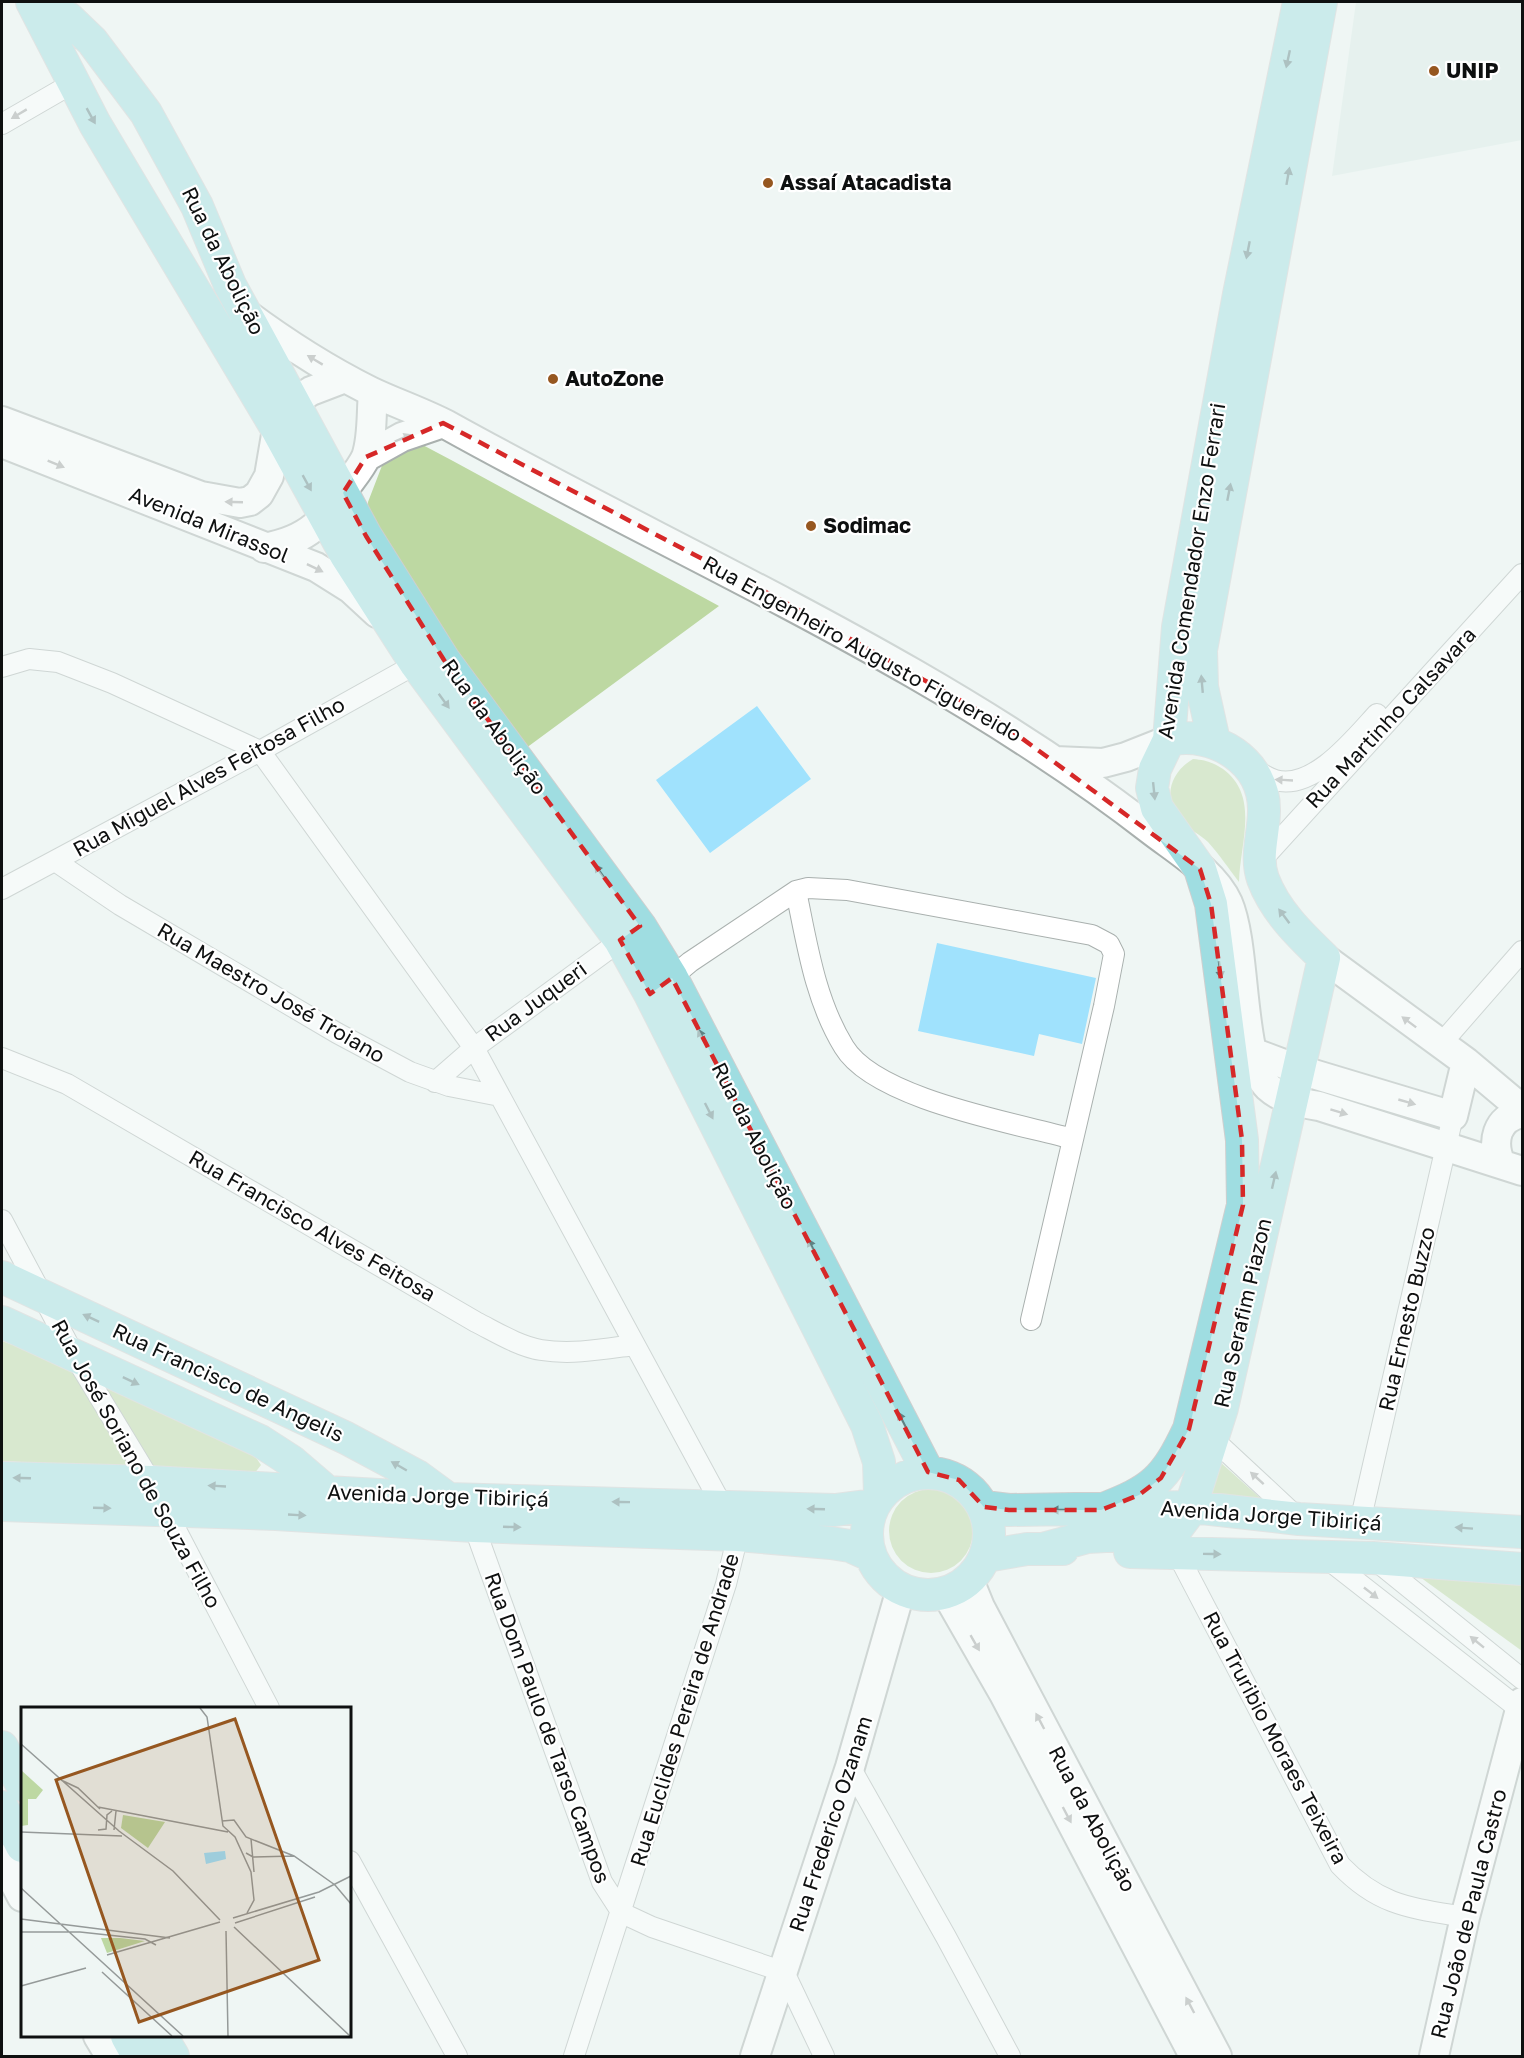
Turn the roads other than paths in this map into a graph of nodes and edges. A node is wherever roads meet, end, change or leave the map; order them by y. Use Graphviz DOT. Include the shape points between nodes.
graph roads {
  1 [pos="1299,2"];
  2 [pos="1321,2"];
  3 [pos="37,9"];
  4 [pos="73,83"];
  5 [pos="2,124"];
  6 [pos="245,313"];
  7 [pos="345,378"];
  8 [pos="373,393"];
  9 [pos="256,394"];
  10 [pos="295,401"];
  11 [pos="2,422"];
  12 [pos="443,423"];
  13 [pos="277,429"];
  14 [pos="2,443"];
  15 [pos="366,457"];
  16 [pos="334,504"];
  17 [pos="264,548"];
  18 [pos="1522,559"];
  19 [pos="1522,574"];
  20 [pos="398,636"];
  21 [pos="416,664"];
  22 [pos="2,667"];
  23 [pos="1169,740"];
  24 [pos="1214,741"];
  25 [pos="260,751"];
  26 [pos="1054,761"];
  27 [pos="1248,766"];
  28 [pos="55,861"];
  29 [pos="1259,863"];
  30 [pos="1200,869"];
  31 [pos="2,889"];
  32 [pos="796,891"];
  33 [pos="630,933"];
  34 [pos="1522,951"];
  35 [pos="1324,958"];
  36 [pos="661,986"];
  37 [pos="1440,1045"];
  38 [pos="474,1048"];
  39 [pos="1252,1052"];
  40 [pos="2,1058"];
  41 [pos="1466,1062"];
  42 [pos="1300,1070"];
  43 [pos="435,1082"];
  44 [pos="500,1096"];
  45 [pos="1292,1101"];
  46 [pos="1522,1111"];
  47 [pos="1453,1116"];
  48 [pos="1073,1139"];
  49 [pos="1447,1146"];
  50 [pos="1512,1167"];
  51 [pos="2,1220"];
  52 [pos="2,1277"];
  53 [pos="44,1296"];
  54 [pos="1031,1320"];
  55 [pos="2,1322"];
  56 [pos="634,1345"];
  57 [pos="74,1355"];
  58 [pos="1213,1439"];
  59 [pos="260,1441"];
  60 [pos="928,1472"];
  61 [pos="2,1478"];
  62 [pos="151,1482"];
  63 [pos="264,1488"];
  64 [pos="448,1498"];
  65 [pos="877,1500"];
  66 [pos="327,1504"];
  67 [pos="2,1505"];
  68 [pos="723,1505"];
  69 [pos="984,1507"];
  70 [pos="1192,1507"];
  71 [pos="165,1510"];
  72 [pos="1101,1510"];
  73 [pos="1299,1519"];
  74 [pos="1360,1522"];
  75 [pos="474,1526"];
  76 [pos="1522,1532"];
  77 [pos="738,1535"];
  78 [pos="1043,1549"];
  79 [pos="1177,1553"];
  80 [pos="870,1555"];
  81 [pos="1325,1557"];
  82 [pos="1373,1558"];
  83 [pos="1522,1569"];
  84 [pos="967,1576"];
  85 [pos="901,1589"];
  86 [pos="1522,1678"];
  87 [pos="268,1707"];
  88 [pos="1522,1707"];
  89 [pos="2,1747"];
  90 [pos="850,1767"];
  91 [pos="21,1783"];
  92 [pos="2,1807"];
  93 [pos="21,1844"];
  94 [pos="2,1859"];
  95 [pos="351,1863"];
  96 [pos="21,1895"];
  97 [pos="622,1913"];
  98 [pos="1465,1917"];
  99 [pos="784,1972"];
  100 [pos="99,2037"];
  101 [pos="128,2037"];
  102 [pos="162,2037"];
  103 [pos="110,2056"];
  104 [pos="138,2056"];
  105 [pos="173,2056"];
  106 [pos="457,2056"];
  107 [pos="574,2056"];
  108 [pos="755,2056"];
  109 [pos="824,2056"];
  110 [pos="1010,2056"];
  111 [pos="1194,2056"];
  112 [pos="1217,2056"];
  113 [pos="1434,2056"];
  1 -- 23 [label="main road, Avenida Comendador Enzo Ferrari, one-way" via="1239,294 1178,627"];
  24 -- 2 [label="main road, Avenida Comendador Enzo Ferrari, one-way" via="1202,687 1204,627"];
  3 -- 4 [label="main road, Rua da Abolição"];
  3 -- 6 [label="main road, Rua da Abolição" via="68,18 124,81 176,164"];
  3 -- 9 [label="main road" via="88,51 128,111 174,197 198,277 253,379"];
  4 -- 5 [label="street, one-way"];
  4 -- 9 [label="main road, Rua da Abolição, one-way"];
  7 -- 6 [label="main road, Rua Engenheiro Augusto Figuereido, one-way"];
  6 -- 10 [label="main road, Rua da Abolição"];
  7 -- 8 [label="main road, Rua Engenheiro Augusto Figuereido"];
  7 -- 10 [label="main road, Avenida Mirassol"];
  8 -- 12 [label="main road, Rua Engenheiro Augusto Figuereido"];
  8 -- 15 [label="main road"];
  9 -- 13 [label="main road, Rua da Abolição"];
  10 -- 13 [label="main road, Avenida Mirassol"];
  10 -- 16 [label="main road, Rua da Abolição"];
  13 -- 11 [label="main road, Avenida Mirassol, one-way" via="269,476 259,494 240,503 201,496"];
  15 -- 12 [label="main road, one-way" via="402,437"];
  12 -- 26 [label="main road, Rua Engenheiro Augusto Figuereido" via="817,620 1001,723"];
  13 -- 16 [label="main road, Rua da Abolição, one-way"];
  14 -- 17 [label="main road, Avenida Mirassol, one-way"];
  15 -- 16 [label="main road"];
  16 -- 17 [label="main road" via="306,535"];
  16 -- 20 [label="main road, Rua da Abolição" via="346,555"];
  33 -- 16 [label="main road, Rua da Abolição, one-way" via="444,660 366,536"];
  17 -- 20 [label="main road, Avenida Mirassol, one-way" via="316,567 351,589"];
  18 -- 27 [label="street, Rua Martinho Calsavara, one-way" via="1315,775 1293,781 1275,780"];
  19 -- 29 [label="street, Rua Martinho Calsavara"];
  20 -- 21 [label="main road, Rua da Abolição"];
  21 -- 25 [label="street, Rua Miguel Alves Feitosa Filho"];
  21 -- 33 [label="main road, Rua da Abolição, one-way"];
  22 -- 25 [label="street" via="29,659 58,662"];
  23 -- 24 [label="main road" via="1184,737"];
  23 -- 26 [label="main road" via="1102,763"];
  23 -- 30 [label="main road, Avenida Comendador Enzo Ferrari, one-way" via="1155,769 1152,788 1157,808"];
  24 -- 27 [label="main road" via="1230,749"];
  25 -- 28 [label="street, Rua Miguel Alves Feitosa Filho"];
  25 -- 38 [label="street"];
  26 -- 30 [label="main road, Rua Engenheiro Augusto Figuereido"];
  27 -- 29 [label="main road" via="1262,789"];
  28 -- 31 [label="street, Rua Miguel Alves Feitosa Filho"];
  28 -- 43 [label="street, Rua Maestro José Troiano" via="120,905 318,1022"];
  35 -- 29 [label="main road, one-way" via="1274,902"];
  30 -- 39 [label="main road, Rua Engenheiro Augusto Figuereido" via="1221,891 1234,921"];
  30 -- 72 [label="main road, Avenida Comendador Enzo Ferrari, one-way" via="1211,904 1240,1128 1243,1205 1189,1429 1161,1478 1139,1495"];
  32 -- 36 [label="street"];
  32 -- 48 [label="street" via="815,980 828,1017 845,1050 869,1073 904,1092"];
  32 -- 48 [label="street" via="847,890 1092,935 1109,944 1113,963"];
  33 -- 36 [label="main road, Rua da Abolição"];
  33 -- 38 [label="street, Rua Juqueri"];
  34 -- 37 [label="street"];
  37 -- 35 [label="main road, one-way"];
  35 -- 42 [label="main road, Rua Serafim Piazon"];
  60 -- 36 [label="main road, Rua da Abolição, one-way"];
  36 -- 65 [label="main road, Rua da Abolição, one-way" via="867,1425 879,1462"];
  37 -- 41 [label="main road"];
  38 -- 43 [label="street, Rua Juqueri"];
  38 -- 44 [label="street"];
  39 -- 42 [label="main road"];
  39 -- 45 [label="main road, Rua Engenheiro Augusto Figuereido" via="1265,1084"];
  40 -- 56 [label="street, Rua Francisco Alves Feitosa" via="67,1084 512,1340 539,1349 569,1352"];
  41 -- 46 [label="main road"];
  41 -- 47 [label="main road"];
  42 -- 45 [label="main road, Rua Serafim Piazon"];
  42 -- 47 [label="main road, one-way"];
  43 -- 44 [label="street, Rua Maestro José Troiano"];
  44 -- 56 [label="street"];
  45 -- 49 [label="main road, Rua Engenheiro Augusto Figuereido, one-way"];
  58 -- 45 [label="main road, Rua Serafim Piazon, one-way"];
  46 -- 50 [label="main road" via="1507,1119 1494,1144"];
  47 -- 49 [label="street, Rua Ernesto Buzzo"];
  48 -- 54 [label="street"];
  49 -- 50 [label="main road, Rua Engenheiro Augusto Figuereido"];
  49 -- 74 [label="street, Rua Ernesto Buzzo"];
  51 -- 53 [label="street, Rua José Soriano de Souza Filho"];
  52 -- 53 [label="main road, Rua Francisco de Angelis"];
  53 -- 57 [label="street, Rua José Soriano de Souza Filho"];
  64 -- 53 [label="main road, Rua Francisco de Angelis, one-way" via="356,1443"];
  55 -- 57 [label="main road, Rua Francisco de Angelis"];
  56 -- 68 [label="street"];
  57 -- 59 [label="main road, Rua Francisco de Angelis, one-way"];
  57 -- 62 [label="street, Rua José Soriano de Souza Filho"];
  58 -- 70 [label="main road, Rua Serafim Piazon"];
  73 -- 58 [label="street, one-way"];
  59 -- 63 [label="main road" via="268,1456"];
  59 -- 66 [label="main road, Rua Francisco de Angelis" via="291,1461"];
  60 -- 65 [label="main road" via="905,1476"];
  60 -- 69 [label="main road" via="959,1480"];
  62 -- 61 [label="main road, Avenida Jorge Tibiriçá, one-way"];
  63 -- 62 [label="main road, Avenida Jorge Tibiriçá, one-way"];
  62 -- 71 [label="street, Rua José Soriano de Souza Filho"];
  63 -- 66 [label="main road, Avenida Jorge Tibiriçá"];
  64 -- 66 [label="main road, Avenida Jorge Tibiriçá"];
  68 -- 64 [label="main road, Avenida Jorge Tibiriçá, one-way"];
  65 -- 68 [label="main road, Avenida Jorge Tibiriçá, one-way" via="835,1510"];
  65 -- 80 [label="main road" via="868,1517"];
  71 -- 66 [label="main road, Avenida Jorge Tibiriçá, one-way"];
  66 -- 75 [label="main road, Avenida Jorge Tibiriçá"];
  67 -- 71 [label="main road, Avenida Jorge Tibiriçá, one-way"];
  68 -- 77 [label="street"];
  72 -- 69 [label="main road, Avenida Jorge Tibiriçá, one-way"];
  69 -- 84 [label="main road" via="990,1540"];
  70 -- 72 [label="main road, Avenida Jorge Tibiriçá"];
  70 -- 73 [label="main road, Avenida Jorge Tibiriçá"];
  70 -- 78 [label="main road, Rua Serafim Piazon" via="1177,1528 1163,1533 1087,1537"];
  71 -- 87 [label="street, Rua José Soriano de Souza Filho"];
  73 -- 74 [label="main road, Avenida Jorge Tibiriçá"];
  76 -- 74 [label="main road, Avenida Jorge Tibiriçá, one-way"];
  75 -- 77 [label="main road, Avenida Jorge Tibiriçá, one-way"];
  75 -- 97 [label="street, Rua Dom Paulo de Tarso Campos" via="602,1882"];
  77 -- 80 [label="main road, Avenida Jorge Tibiriçá" via="831,1543"];
  77 -- 97 [label="street, Rua Euclides Pereira de Andrade"];
  78 -- 79 [label="main road, Avenida Jorge Tibiriçá"];
  78 -- 84 [label="main road, Avenida Jorge Tibiriçá" via="1006,1551"];
  79 -- 81 [label="main road, Avenida Jorge Tibiriçá, one-way"];
  79 -- 98 [label="street, Rua Truribio Moraes Teixeira" via="1340,1865 1374,1896 1412,1908"];
  80 -- 85 [label="main road" via="879,1571"];
  81 -- 82 [label="main road, Avenida Jorge Tibiriçá"];
  81 -- 88 [label="street, one-way"];
  82 -- 83 [label="main road, Avenida Jorge Tibiriçá"];
  86 -- 82 [label="street, one-way"];
  84 -- 85 [label="main road" via="925,1595"];
  84 -- 111 [label="main road, Rua da Abolição, one-way" via="1004,1694"];
  112 -- 84 [label="main road, Rua da Abolição, one-way"];
  85 -- 90 [label="main road, Rua Frederico Ozanam"];
  88 -- 98 [label="main road, Rua João de Paula Castro"];
  89 -- 91 [label="main road"];
  90 -- 99 [label="main road, Rua Frederico Ozanam"];
  90 -- 110 [label="street"];
  92 -- 93 [label="main road"];
  94 -- 96 [label="main road"];
  95 -- 106 [label="street"];
  97 -- 99 [label="street" via="652,1928"];
  97 -- 107 [label="street, Rua Euclides Pereira de Andrade"];
  98 -- 113 [label="main road, Rua João de Paula Castro"];
  99 -- 108 [label="main road, Rua Frederico Ozanam"];
  99 -- 109 [label="street"];
  100 -- 103 [label="main road"];
  101 -- 104 [label="main road"];
  102 -- 105 [label="main road"];
}
